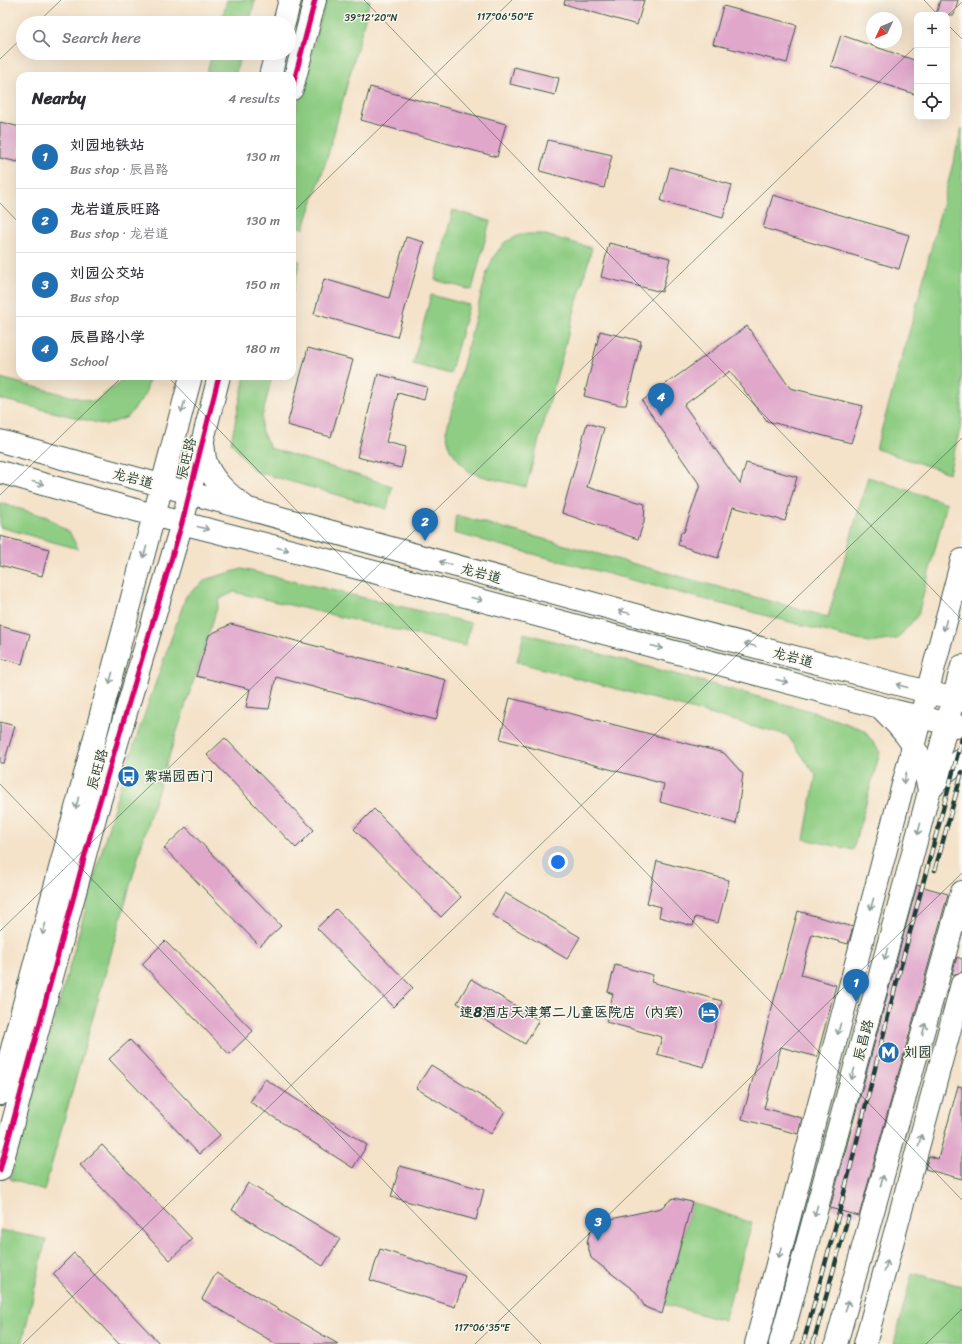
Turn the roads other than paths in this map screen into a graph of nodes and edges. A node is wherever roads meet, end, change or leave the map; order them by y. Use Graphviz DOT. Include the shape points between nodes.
graph roads {
  1 [pos="290,0"];
  2 [pos="315,0"];
  3 [pos="286,16"];
  4 [pos="274,60"];
  5 [pos="271,72"];
  6 [pos="296,74"];
  7 [pos="190,380"];
  8 [pos="219,380"];
  9 [pos="175,439"];
  10 [pos="0,441"];
  11 [pos="203,442"];
  12 [pos="89,466"];
  13 [pos="0,472"];
  14 [pos="163,486"];
  15 [pos="191,493"];
  16 [pos="249,509"];
  17 [pos="151,516"];
  18 [pos="182,523"];
  19 [pos="246,540"];
  20 [pos="962,560"];
  21 [pos="165,584"];
  22 [pos="962,666"];
  23 [pos="944,700"];
  24 [pos="879,706"];
  25 [pos="954,725"];
  26 [pos="913,745"];
  27 [pos="962,759"];
  28 [pos="929,791"];
  29 [pos="962,892"];
  30 [pos="962,984"];
  31 [pos="0,1094"];
  32 [pos="0,1170"];
  33 [pos="826,1173"];
  34 [pos="789,1214"];
  35 [pos="756,1344"];
  36 [pos="780,1344"];
  37 [pos="836,1344"];
  38 [pos="865,1344"];
  1 -- 3 [label="main road"];
  2 -- 6 [label="main road"];
  4 -- 5 [label="main road"];
  7 -- 9 [label="main road, 辰旺路, one-way"];
  8 -- 11 [label="main road, 辰旺路"];
  9 -- 14 [label="main road, 辰旺路"];
  9 -- 15 [label="main road" via="179,466"];
  10 -- 12 [label="main road, 龙岩道"];
  11 -- 15 [label="main road, 辰旺路"];
  11 -- 16 [label="main road" via="206,460 213,476 223,488"];
  12 -- 14 [label="main road, 龙岩道"];
  12 -- 17 [label="main road" via="116,483"];
  13 -- 17 [label="main road, 龙岩道, one-way"];
  14 -- 15 [label="main road, 龙岩道"];
  14 -- 17 [label="main road, 辰旺路"];
  15 -- 16 [label="main road, 龙岩道"];
  15 -- 18 [label="main road, 辰旺路"];
  15 -- 19 [label="main road"];
  23 -- 16 [label="main road, 龙岩道, one-way"];
  17 -- 18 [label="main road, 龙岩道"];
  17 -- 21 [label="main road" via="161,538"];
  17 -- 31 [label="main road, 辰旺路, one-way"];
  18 -- 19 [label="main road, 龙岩道, one-way"];
  18 -- 21 [label="main road, 辰旺路"];
  19 -- 24 [label="main road, 龙岩道, one-way"];
  20 -- 23 [label="main road, one-way"];
  21 -- 32 [label="main road, 辰旺路" via="96,814"];
  22 -- 23 [label="main road"];
  23 -- 24 [label="main road, 龙岩道" via="896,707"];
  23 -- 25 [label="main road, 龙岩道"];
  23 -- 26 [label="main road"];
  24 -- 26 [label="main road"];
  25 -- 28 [label="main road, 辰昌路"];
  26 -- 28 [label="main road" via="923,764"];
  26 -- 34 [label="main road, one-way"];
  27 -- 28 [label="main road" via="944,773"];
  28 -- 33 [label="main road, 辰昌路, one-way"];
  37 -- 29 [label="main road, one-way"];
  38 -- 30 [label="main road, one-way"];
  33 -- 34 [label="main road"];
  33 -- 36 [label="main road, 辰昌路, one-way"];
  34 -- 35 [label="main road, one-way"];
}
